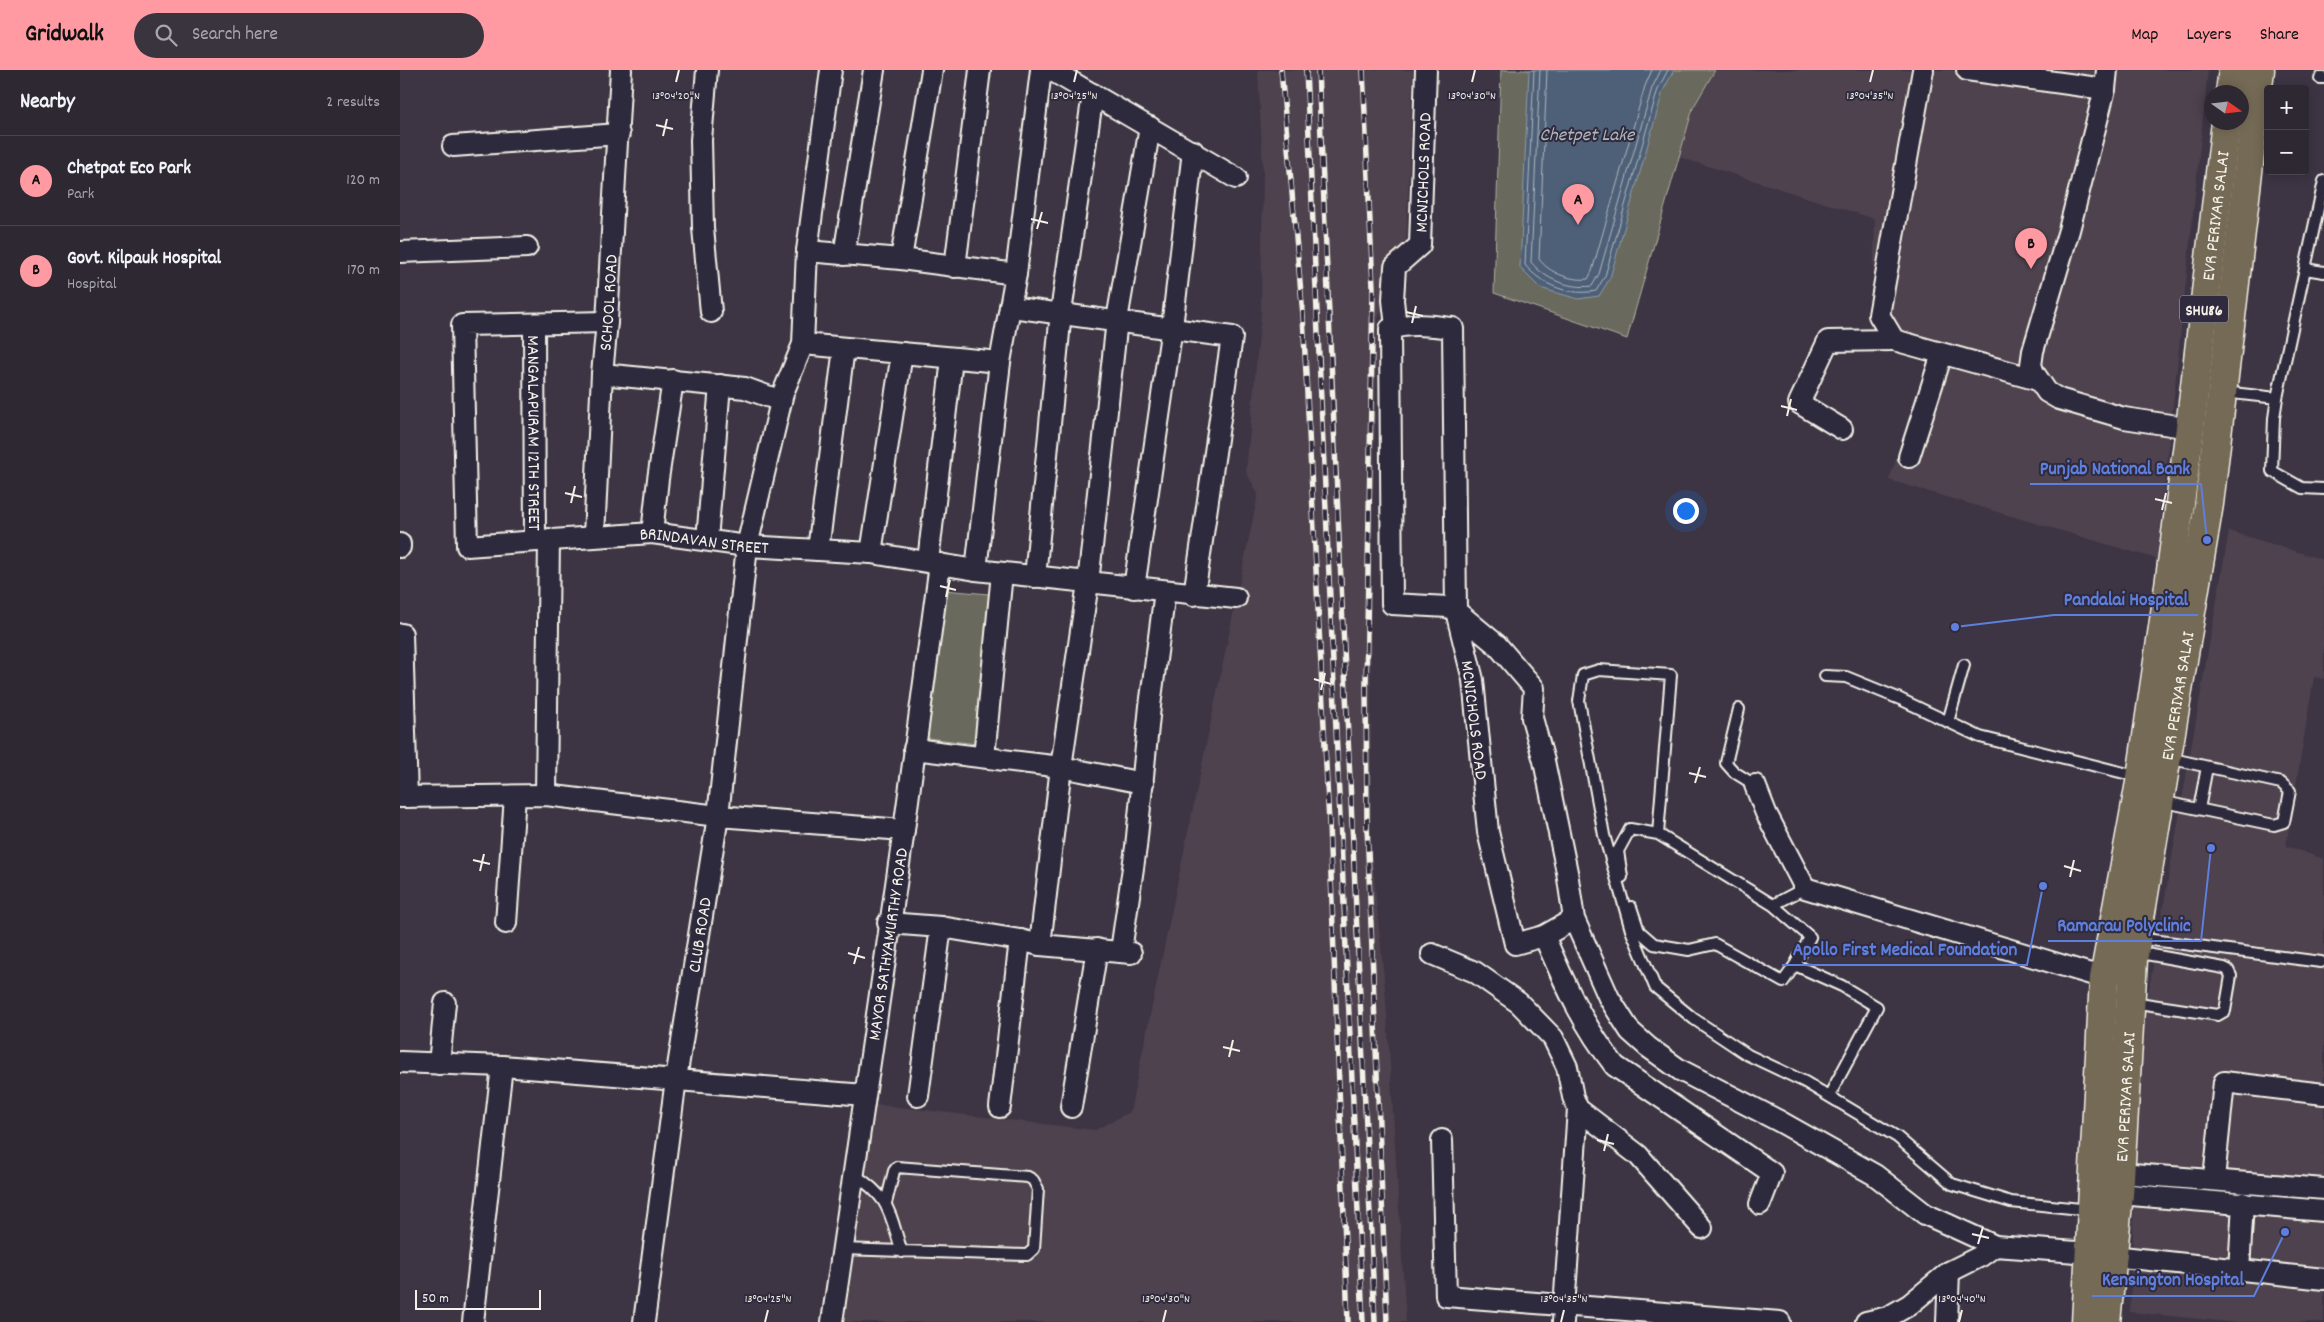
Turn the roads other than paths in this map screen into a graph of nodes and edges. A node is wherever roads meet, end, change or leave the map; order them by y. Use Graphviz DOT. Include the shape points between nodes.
graph roads {
  1 [pos="621,70"];
  2 [pos="707,70"];
  3 [pos="831,70"];
  4 [pos="874,70"];
  5 [pos="932,70"];
  6 [pos="980,70"];
  7 [pos="1041,70"];
  8 [pos="1051,70"];
  9 [pos="1426,70"];
  10 [pos="1924,70"];
  11 [pos="1967,70"];
  12 [pos="2232,70"];
  13 [pos="2260,70"];
  14 [pos="2106,80"];
  15 [pos="2231,85"];
  16 [pos="1093,94"];
  17 [pos="1150,127"];
  18 [pos="2225,130"];
  19 [pos="619,134"];
  20 [pos="453,146"];
  21 [pos="1193,151"];
  22 [pos="1236,178"];
  23 [pos="2324,181"];
  24 [pos="528,247"];
  25 [pos="807,251"];
  26 [pos="400,252"];
  27 [pos="844,255"];
  28 [pos="901,259"];
  29 [pos="955,267"];
  30 [pos="2305,269"];
  31 [pos="2324,272"];
  32 [pos="1016,274"];
  33 [pos="2206,299"];
  34 [pos="2233,300"];
  35 [pos="1010,307"];
  36 [pos="710,312"];
  37 [pos="1061,312"];
  38 [pos="1117,320"];
  39 [pos="607,322"];
  40 [pos="534,325"];
  41 [pos="1403,325"];
  42 [pos="1172,327"];
  43 [pos="1894,340"];
  44 [pos="803,344"];
  45 [pos="844,348"];
  46 [pos="902,353"];
  47 [pos="1942,354"];
  48 [pos="952,359"];
  49 [pos="1000,362"];
  50 [pos="602,374"];
  51 [pos="673,380"];
  52 [pos="2038,380"];
  53 [pos="720,385"];
  54 [pos="2222,392"];
  55 [pos="2277,398"];
  56 [pos="781,401"];
  57 [pos="1842,428"];
  58 [pos="2190,428"];
  59 [pos="1910,457"];
  60 [pos="2324,489"];
  61 [pos="652,533"];
  62 [pos="594,536"];
  63 [pos="542,540"];
  64 [pos="707,540"];
  65 [pos="747,546"];
  66 [pos="818,550"];
  67 [pos="871,553"];
  68 [pos="934,562"];
  69 [pos="976,570"];
  70 [pos="1002,573"];
  71 [pos="1035,576"];
  72 [pos="1088,583"];
  73 [pos="1134,588"];
  74 [pos="1165,591"];
  75 [pos="1194,594"];
  76 [pos="2181,595"];
  77 [pos="1236,598"];
  78 [pos="1456,611"];
  79 [pos="402,634"];
  80 [pos="1964,665"];
  81 [pos="1825,676"];
  82 [pos="1738,709"];
  83 [pos="1948,722"];
  84 [pos="914,749"];
  85 [pos="984,757"];
  86 [pos="2167,758"];
  87 [pos="1061,767"];
  88 [pos="2207,767"];
  89 [pos="2141,777"];
  90 [pos="1143,783"];
  91 [pos="1754,785"];
  92 [pos="546,795"];
  93 [pos="515,796"];
  94 [pos="403,797"];
  95 [pos="2159,801"];
  96 [pos="2199,809"];
  97 [pos="718,816"];
  98 [pos="904,830"];
  99 [pos="1658,834"];
  100 [pos="1805,888"];
  101 [pos="1774,904"];
  102 [pos="1574,919"];
  103 [pos="506,923"];
  104 [pos="888,924"];
  105 [pos="941,927"];
  106 [pos="1544,936"];
  107 [pos="1020,940"];
  108 [pos="1040,945"];
  109 [pos="2135,945"];
  110 [pos="1097,949"];
  111 [pos="1432,954"];
  112 [pos="2321,962"];
  113 [pos="1795,965"];
  114 [pos="2104,978"];
  115 [pos="2130,1002"];
  116 [pos="445,1003"];
  117 [pos="400,1062"];
  118 [pos="439,1064"];
  119 [pos="502,1066"];
  120 [pos="676,1079"];
  121 [pos="2324,1094"];
  122 [pos="865,1096"];
  123 [pos="918,1096"];
  124 [pos="1829,1096"];
  125 [pos="1000,1107"];
  126 [pos="1071,1107"];
  127 [pos="1578,1109"];
  128 [pos="1442,1140"];
  129 [pos="854,1174"];
  130 [pos="2214,1179"];
  131 [pos="2119,1184"];
  132 [pos="2324,1189"];
  133 [pos="2243,1202"];
  134 [pos="886,1203"];
  135 [pos="1760,1204"];
  136 [pos="2092,1211"];
  137 [pos="2324,1211"];
  138 [pos="1702,1228"];
  139 [pos="1995,1246"];
  140 [pos="842,1249"];
  141 [pos="902,1252"];
  142 [pos="2101,1255"];
  143 [pos="2239,1270"];
  144 [pos="1949,1272"];
  145 [pos="2324,1279"];
  146 [pos="1564,1313"];
  147 [pos="1609,1315"];
  148 [pos="472,1322"];
  149 [pos="644,1322"];
  150 [pos="832,1322"];
  151 [pos="1780,1322"];
  152 [pos="1866,1322"];
  153 [pos="1946,1322"];
  154 [pos="2086,1322"];
  155 [pos="2106,1322"];
  1 -- 19 [label="street, SCHOOL ROAD"];
  2 -- 36 [label="street" via="701,150"];
  3 -- 25 [label="street, CLUB ROAD"];
  4 -- 27 [label="street"];
  5 -- 28 [label="street"];
  6 -- 29 [label="street"];
  7 -- 32 [label="street"];
  8 -- 16 [label="street"];
  9 -- 41 [label="street, MCNICHOLS ROAD" via="1420,245 1395,267 1393,300"];
  10 -- 43 [label="street" via="1879,315"];
  11 -- 14 [label="street"];
  12 -- 15 [label="main road"];
  13 -- 34 [label="main road, EVR PERIYAR SALAI / SHU86"];
  14 -- 52 [label="street" via="2033,351 2031,365"];
  16 -- 17 [label="street"];
  16 -- 37 [label="street"];
  17 -- 21 [label="street"];
  17 -- 38 [label="street"];
  18 -- 33 [label="main road, EVR PERIYAR SALAI / SHU86"];
  19 -- 20 [label="street"];
  19 -- 39 [label="street, SCHOOL ROAD"];
  21 -- 22 [label="street"];
  21 -- 42 [label="street"];
  23 -- 30 [label="lane"];
  24 -- 26 [label="street"];
  25 -- 27 [label="street"];
  25 -- 44 [label="street, CLUB ROAD"];
  27 -- 28 [label="street"];
  28 -- 29 [label="street"];
  29 -- 32 [label="street"];
  30 -- 31 [label="lane"];
  30 -- 55 [label="lane"];
  32 -- 35 [label="street"];
  33 -- 34 [label="main road"];
  33 -- 58 [label="main road, EVR PERIYAR SALAI / SHU86"];
  34 -- 54 [label="main road, EVR PERIYAR SALAI / SHU86"];
  35 -- 37 [label="street"];
  35 -- 49 [label="street"];
  37 -- 38 [label="street"];
  37 -- 71 [label="street"];
  38 -- 42 [label="street"];
  38 -- 72 [label="street"];
  39 -- 40 [label="street"];
  39 -- 50 [label="street, SCHOOL ROAD"];
  40 -- 63 [label="street, MANGALAPURAM 12TH STREET"];
  40 -- 63 [label="street, BRINDAVAN STREET" via="462,325 467,546"];
  41 -- 78 [label="street" via="1453,328"];
  41 -- 78 [label="street" via="1390,329 1392,604 1448,607"];
  42 -- 73 [label="street"];
  42 -- 75 [label="street" via="1232,337"];
  43 -- 47 [label="street"];
  43 -- 57 [label="street" via="1828,342 1799,403"];
  44 -- 45 [label="street"];
  44 -- 56 [label="street, CLUB ROAD"];
  45 -- 46 [label="street"];
  45 -- 66 [label="street"];
  46 -- 48 [label="street"];
  46 -- 67 [label="street"];
  47 -- 52 [label="street"];
  47 -- 59 [label="street"];
  48 -- 49 [label="street"];
  48 -- 68 [label="street, MAYOR SATHYAMURTHY ROAD"];
  49 -- 69 [label="street"];
  50 -- 51 [label="street"];
  50 -- 62 [label="street, SCHOOL ROAD"];
  51 -- 53 [label="street"];
  51 -- 61 [label="street"];
  52 -- 58 [label="street" via="2047,392 2059,399 2124,418"];
  53 -- 56 [label="street" via="745,388"];
  53 -- 64 [label="street"];
  54 -- 55 [label="lane"];
  54 -- 76 [label="main road, EVR PERIYAR SALAI / SHU86" via="2209,504"];
  55 -- 60 [label="lane" via="2272,471 2302,488"];
  56 -- 65 [label="street, CLUB ROAD"];
  58 -- 76 [label="main road, EVR PERIYAR SALAI / SHU86"];
  61 -- 62 [label="street, BRINDAVAN STREET"];
  61 -- 64 [label="street, BRINDAVAN STREET"];
  62 -- 63 [label="street, BRINDAVAN STREET"];
  63 -- 92 [label="street, MANGALAPURAM 12TH STREET"];
  64 -- 65 [label="street, BRINDAVAN STREET"];
  65 -- 66 [label="street, BRINDAVAN STREET"];
  65 -- 97 [label="street, CLUB ROAD"];
  66 -- 67 [label="street, BRINDAVAN STREET"];
  67 -- 68 [label="street, BRINDAVAN STREET"];
  68 -- 69 [label="street, BRINDAVAN STREET"];
  68 -- 84 [label="street, MAYOR SATHYAMURTHY ROAD"];
  69 -- 70 [label="street, BRINDAVAN STREET"];
  70 -- 71 [label="street, BRINDAVAN STREET"];
  70 -- 85 [label="street"];
  71 -- 72 [label="street, BRINDAVAN STREET"];
  72 -- 73 [label="street, BRINDAVAN STREET"];
  72 -- 87 [label="street"];
  73 -- 74 [label="street, BRINDAVAN STREET"];
  74 -- 75 [label="street, BRINDAVAN STREET"];
  74 -- 90 [label="street"];
  75 -- 77 [label="street, BRINDAVAN STREET"];
  76 -- 86 [label="main road, EVR PERIYAR SALAI / SHU86"];
  76 -- 89 [label="main road, EVR PERIYAR SALAI / SHU86"];
  78 -- 102 [label="street" via="1497,645 1534,688 1532,718 1544,761"];
  78 -- 106 [label="street, MCNICHOLS ROAD" via="1473,680 1488,832 1515,944"];
  79 -- 94 [label="street"];
  80 -- 83 [label="lane"];
  81 -- 83 [label="lane" via="1846,677"];
  82 -- 91 [label="lane" via="1726,763"];
  83 -- 89 [label="lane" via="1980,737"];
  84 -- 85 [label="street"];
  84 -- 98 [label="street, MAYOR SATHYAMURTHY ROAD"];
  85 -- 87 [label="street"];
  86 -- 88 [label="lane"];
  86 -- 95 [label="main road, EVR PERIYAR SALAI / SHU86"];
  87 -- 90 [label="street"];
  87 -- 108 [label="street"];
  88 -- 96 [label="lane"];
  88 -- 96 [label="lane" via="2286,786 2290,791 2284,822 2274,825"];
  89 -- 114 [label="main road, EVR PERIYAR SALAI / SHU86"];
  90 -- 110 [label="street" via="1126,952"];
  91 -- 100 [label="street"];
  92 -- 93 [label="street"];
  92 -- 97 [label="street"];
  93 -- 94 [label="street"];
  93 -- 103 [label="street"];
  95 -- 96 [label="lane"];
  95 -- 109 [label="main road, EVR PERIYAR SALAI / SHU86"];
  97 -- 98 [label="street"];
  97 -- 120 [label="street, CLUB ROAD"];
  98 -- 104 [label="street, MAYOR SATHYAMURTHY ROAD"];
  99 -- 101 [label="lane"];
  99 -- 113 [label="lane" via="1630,828 1618,851 1622,881 1639,931 1654,944 1688,950 1715,944 1783,982"];
  99 -- 124 [label="lane" via="1671,675 1599,670 1583,675 1579,701 1604,835 1631,930 1655,988 1748,1055"];
  100 -- 101 [label="lane"];
  100 -- 114 [label="street"];
  101 -- 113 [label="lane" via="1810,937"];
  102 -- 106 [label="street, MCNICHOLS ROAD"];
  102 -- 139 [label="street" via="1608,998 1630,1031 1648,1047 1680,1070 1875,1174 1925,1214"];
  104 -- 105 [label="street"];
  104 -- 122 [label="street, MAYOR SATHYAMURTHY ROAD"];
  105 -- 107 [label="street"];
  105 -- 123 [label="street"];
  106 -- 135 [label="street" via="1576,1008 1615,1066 1772,1173"];
  107 -- 108 [label="street"];
  107 -- 125 [label="street"];
  108 -- 110 [label="street"];
  109 -- 112 [label="lane"];
  109 -- 115 [label="main road, EVR PERIYAR SALAI / SHU86"];
  109 -- 115 [label="lane" via="2224,968 2231,976 2224,1011 2218,1015"];
  110 -- 126 [label="street"];
  111 -- 127 [label="street" via="1475,972 1519,1003 1553,1038 1567,1066"];
  113 -- 124 [label="lane" via="1842,986 1876,1007"];
  114 -- 136 [label="main road, EVR PERIYAR SALAI / SHU86"];
  115 -- 131 [label="main road, EVR PERIYAR SALAI / SHU86"];
  116 -- 118 [label="street"];
  117 -- 118 [label="street"];
  118 -- 119 [label="street"];
  119 -- 120 [label="street"];
  119 -- 148 [label="street"];
  120 -- 122 [label="street"];
  120 -- 149 [label="street, CLUB ROAD"];
  121 -- 130 [label="street" via="2224,1082"];
  122 -- 129 [label="street, MAYOR SATHYAMURTHY ROAD"];
  124 -- 136 [label="lane" via="1897,1137 1952,1184 2011,1202"];
  127 -- 138 [label="street" via="1638,1155"];
  127 -- 146 [label="street"];
  128 -- 146 [label="street" via="1446,1296"];
  129 -- 134 [label="lane" via="870,1185"];
  129 -- 140 [label="street, MAYOR SATHYAMURTHY ROAD"];
  130 -- 131 [label="street"];
  130 -- 132 [label="street"];
  131 -- 133 [label="street"];
  131 -- 142 [label="main road, EVR PERIYAR SALAI / SHU86"];
  133 -- 137 [label="street"];
  133 -- 143 [label="street"];
  134 -- 141 [label="lane"];
  134 -- 141 [label="lane" via="897,1167 1028,1177 1038,1189 1032,1253"];
  136 -- 142 [label="main road, EVR PERIYAR SALAI / SHU86"];
  139 -- 142 [label="street"];
  139 -- 144 [label="street"];
  140 -- 141 [label="lane"];
  140 -- 150 [label="street, MAYOR SATHYAMURTHY ROAD"];
  142 -- 143 [label="street"];
  142 -- 154 [label="main road, EVR PERIYAR SALAI / SHU86"];
  142 -- 155 [label="main road, EVR PERIYAR SALAI / SHU86"];
  143 -- 145 [label="street"];
  144 -- 152 [label="street" via="1909,1305 1888,1317"];
  144 -- 153 [label="street"];
  146 -- 147 [label="street"];
  147 -- 151 [label="street"];
}
